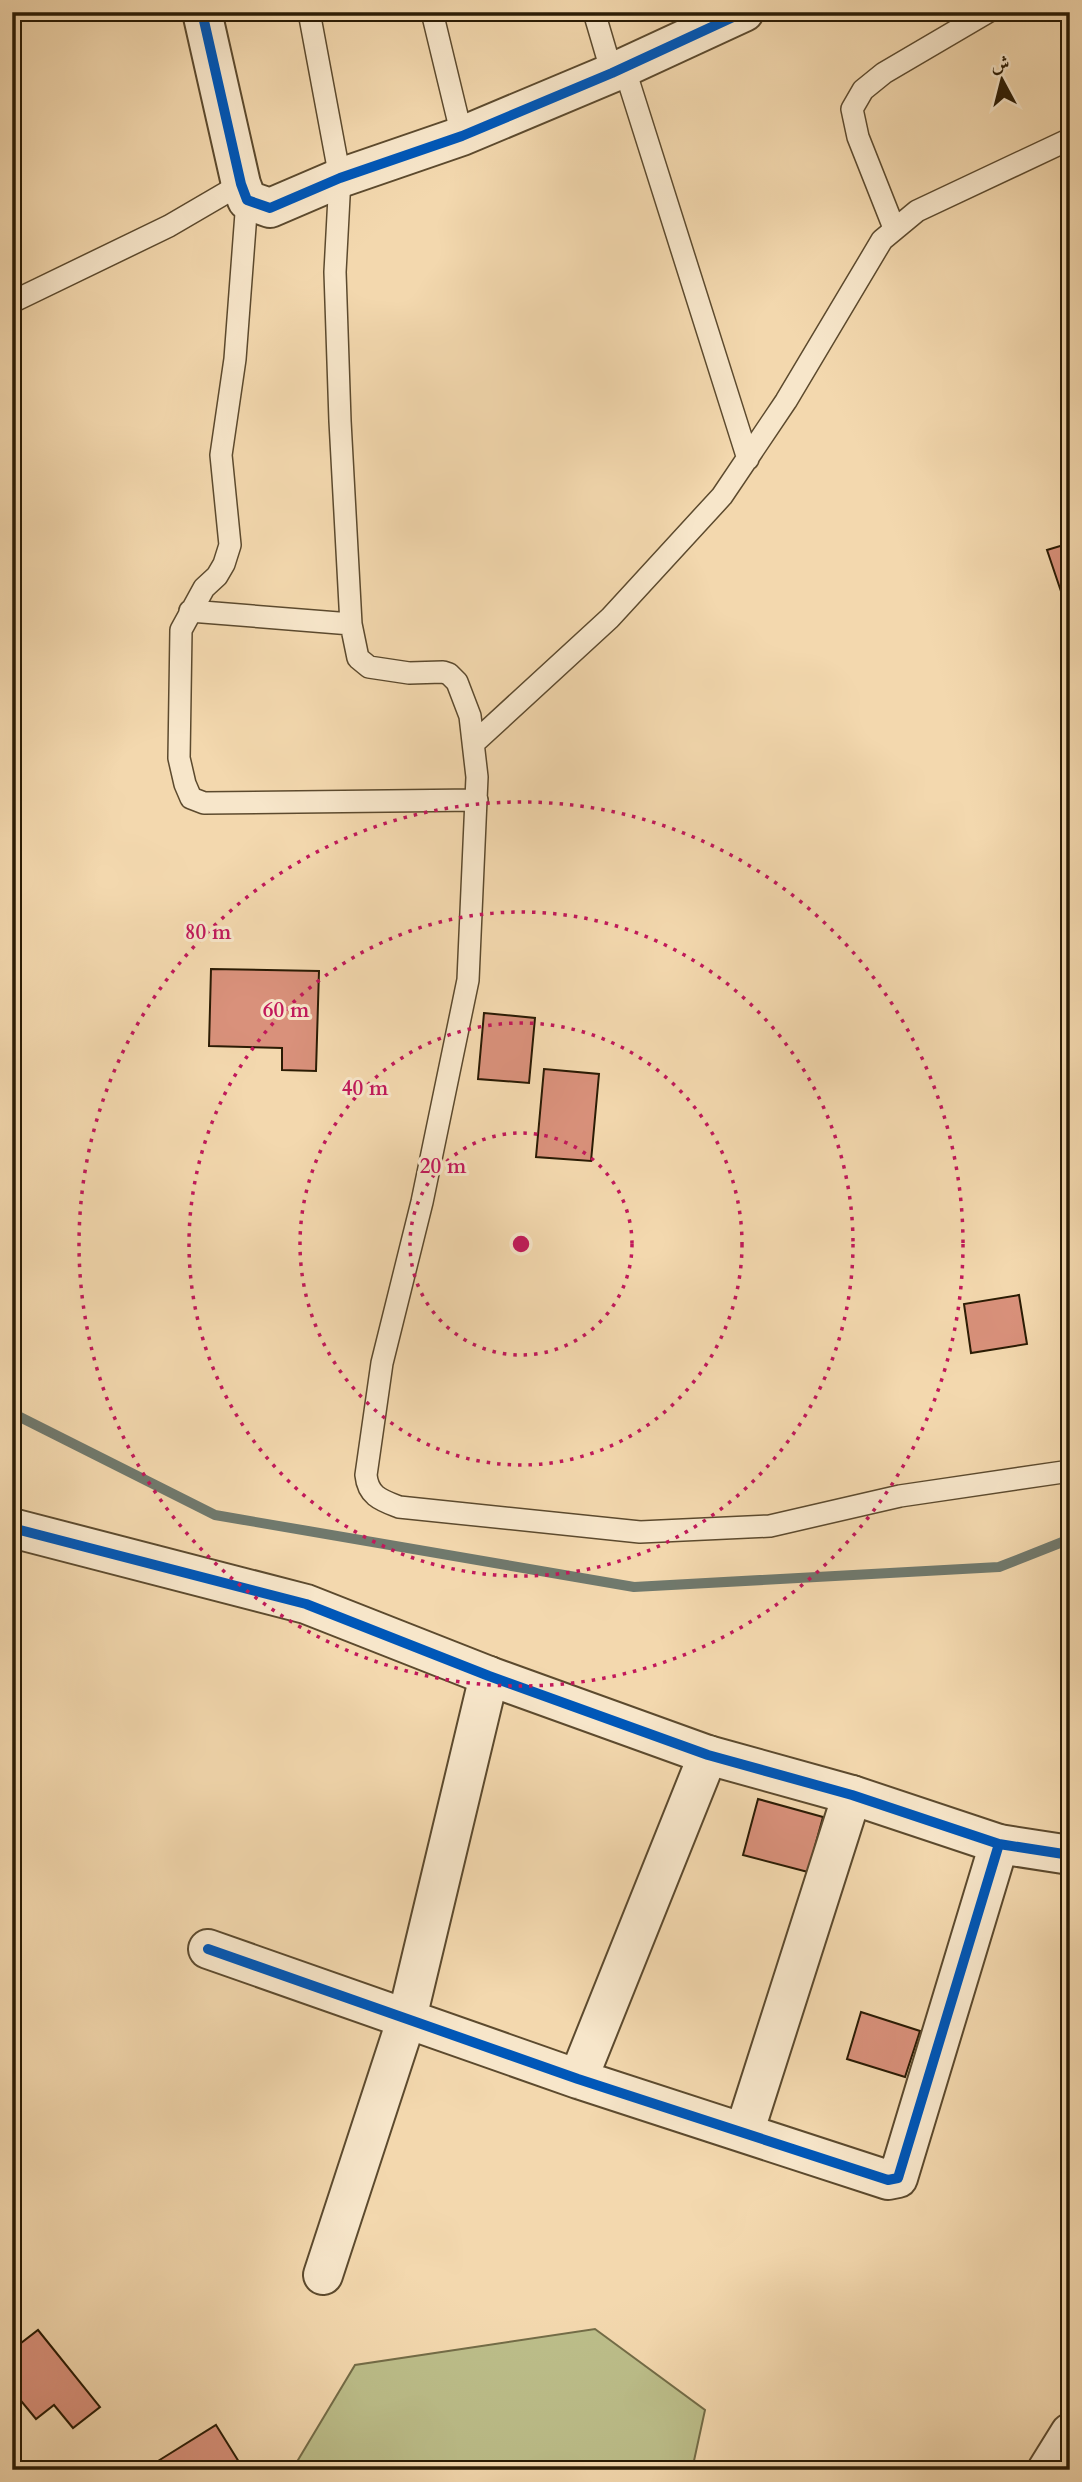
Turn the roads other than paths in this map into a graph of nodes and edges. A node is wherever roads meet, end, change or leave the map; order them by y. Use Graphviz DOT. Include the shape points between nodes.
graph roads {
  1 [pos="202,12"];
  2 [pos="309,12"];
  3 [pos="432,12"];
  4 [pos="594,12"];
  5 [pos="744,12"];
  6 [pos="988,12"];
  7 [pos="618,70"];
  8 [pos="462,136"];
  9 [pos="1070,139"];
  10 [pos="340,178"];
  11 [pos="244,192"];
  12 [pos="894,228"];
  13 [pos="12,302"];
  14 [pos="748,459"];
  15 [pos="190,611"];
  16 [pos="351,624"];
  17 [pos="474,743"];
  18 [pos="477,800"];
  19 [pos="1070,1472"];
  20 [pos="12,1528"];
  21 [pos="489,1676"];
  22 [pos="708,1755"];
  23 [pos="852,1795"];
  24 [pos="999,1844"];
  25 [pos="1070,1855"];
  26 [pos="208,1949"];
  27 [pos="407,2018"];
  28 [pos="578,2079"];
  29 [pos="744,2133"];
  30 [pos="323,2276"];
  31 [pos="1070,2433"];
  32 [pos="1046,2470"];
  1 -- 11 [label="street"];
  2 -- 10 [label="lane"];
  3 -- 8 [label="lane"];
  4 -- 7 [label="lane"];
  5 -- 7 [label="street"];
  6 -- 12 [label="lane" via="884,73 863,90 852,109 858,137"];
  7 -- 8 [label="street"];
  7 -- 14 [label="lane"];
  8 -- 10 [label="street"];
  9 -- 12 [label="lane" via="917,211"];
  10 -- 11 [label="street" via="270,208"];
  10 -- 16 [label="lane" via="335,272"];
  11 -- 13 [label="lane"];
  11 -- 15 [label="lane" via="235,359 221,455 230,545 217,576"];
  12 -- 14 [label="lane" via="877,246"];
  14 -- 17 [label="lane" via="722,496 610,618"];
  15 -- 16 [label="lane"];
  15 -- 18 [label="lane" via="181,630 178,722 179,758 191,798 204,803"];
  16 -- 17 [label="lane" via="358,658 369,667 443,672 457,681"];
  17 -- 18 [label="lane"];
  18 -- 19 [label="lane" via="468,980 422,1202 382,1363 366,1475 373,1495 399,1507 640,1532 770,1526 900,1496"];
  20 -- 21 [label="street" via="306,1604"];
  21 -- 22 [label="street"];
  21 -- 27 [label="street"];
  22 -- 23 [label="street"];
  22 -- 28 [label="street"];
  23 -- 24 [label="street"];
  23 -- 29 [label="street"];
  24 -- 25 [label="street"];
  24 -- 29 [label="street" via="898,2178 888,2180"];
  26 -- 27 [label="street"];
  27 -- 28 [label="street"];
  27 -- 30 [label="street"];
  28 -- 29 [label="street"];
  31 -- 32 [label="street"];
}
